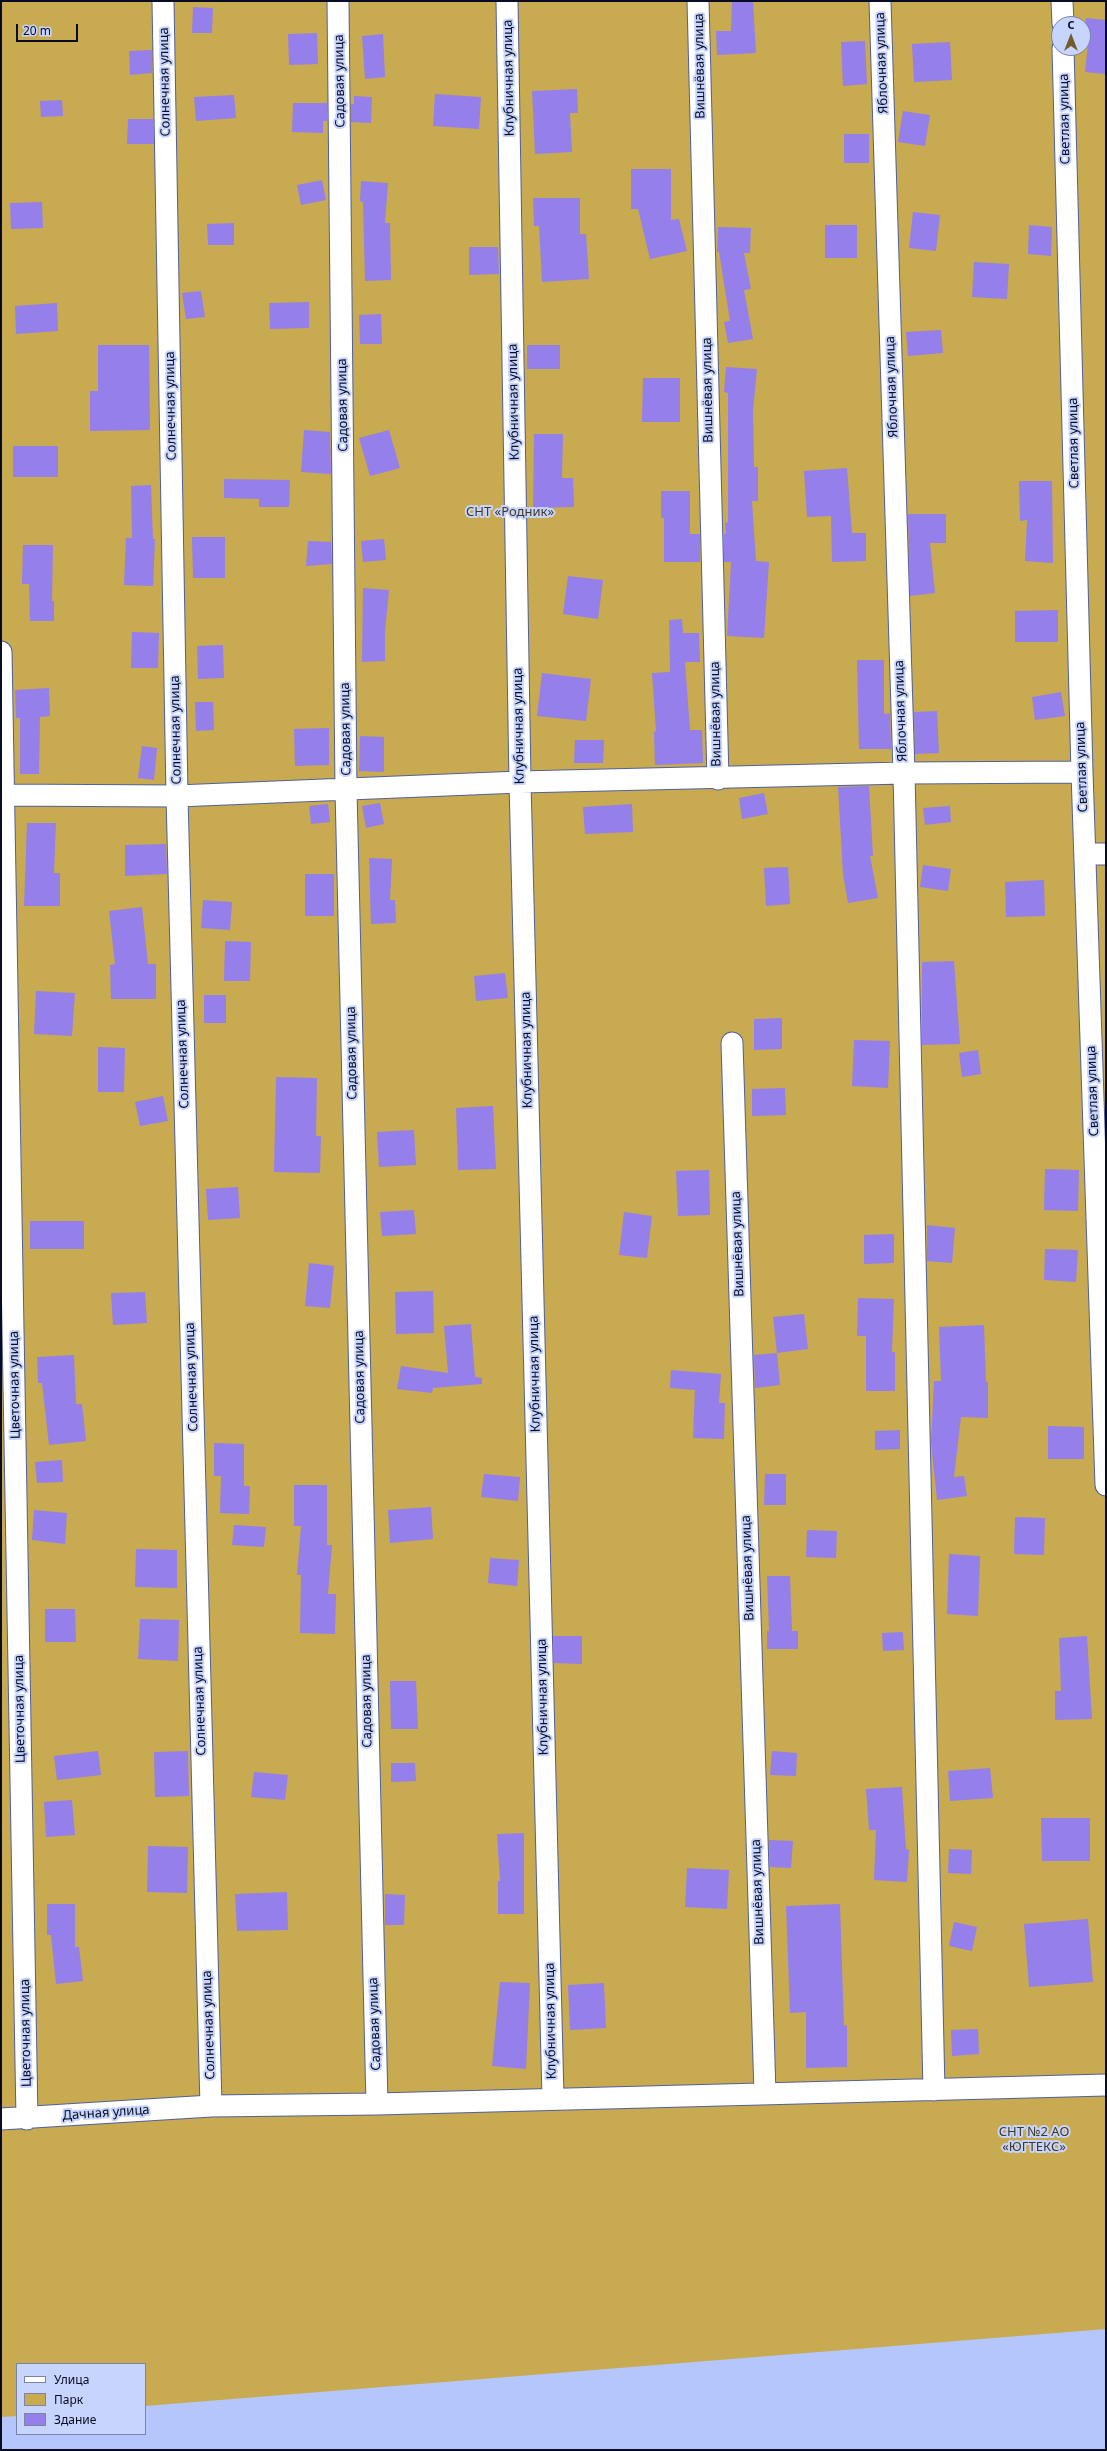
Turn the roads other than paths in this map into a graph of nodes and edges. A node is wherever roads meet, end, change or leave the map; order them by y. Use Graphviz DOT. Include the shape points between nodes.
graph roads {
  1 [pos="163,1"];
  2 [pos="338,1"];
  3 [pos="507,1"];
  4 [pos="698,1"];
  5 [pos="880,1"];
  6 [pos="1062,1"];
  7 [pos="1063,16"];
  8 [pos="1064,56"];
  9 [pos="1,652"];
  10 [pos="1082,772"];
  11 [pos="904,773"];
  12 [pos="718,779"];
  13 [pos="520,782"];
  14 [pos="346,790"];
  15 [pos="3,795"];
  16 [pos="177,796"];
  17 [pos="1085,854"];
  18 [pos="1106,854"];
  19 [pos="732,1043"];
  20 [pos="1106,1485"];
  21 [pos="1106,2085"];
  22 [pos="934,2090"];
  23 [pos="765,2093"];
  24 [pos="553,2098"];
  25 [pos="377,2104"];
  26 [pos="211,2106"];
  27 [pos="1,2119"];
  28 [pos="27,2119"];
  1 -- 16 [label="street, Солнечная улица"];
  2 -- 14 [label="street, Садовая улица"];
  3 -- 13 [label="street, Клубничная улица"];
  4 -- 12 [label="street, Вишнёвая улица"];
  5 -- 11 [label="street, Яблочная улица"];
  6 -- 7 [label="street"];
  8 -- 10 [label="street, Светлая улица"];
  9 -- 15 [label="street, Цветочная улица"];
  10 -- 11 [label="street"];
  10 -- 17 [label="street, Светлая улица"];
  11 -- 12 [label="street"];
  11 -- 22 [label="street, Яблочная улица"];
  12 -- 13 [label="street"];
  13 -- 14 [label="street"];
  13 -- 24 [label="street, Клубничная улица"];
  14 -- 16 [label="street"];
  14 -- 25 [label="street, Садовая улица"];
  15 -- 16 [label="street"];
  15 -- 28 [label="street, Цветочная улица"];
  16 -- 26 [label="street, Солнечная улица"];
  17 -- 18 [label="street"];
  17 -- 20 [label="street, Светлая улица"];
  19 -- 23 [label="street, Вишнёвая улица"];
  21 -- 22 [label="street, Дачная улица"];
  22 -- 23 [label="street, Дачная улица"];
  23 -- 24 [label="street, Дачная улица"];
  24 -- 25 [label="street, Дачная улица"];
  25 -- 26 [label="street, Дачная улица"];
  26 -- 28 [label="street, Дачная улица"];
  27 -- 28 [label="street, Дачная улица"];
}
